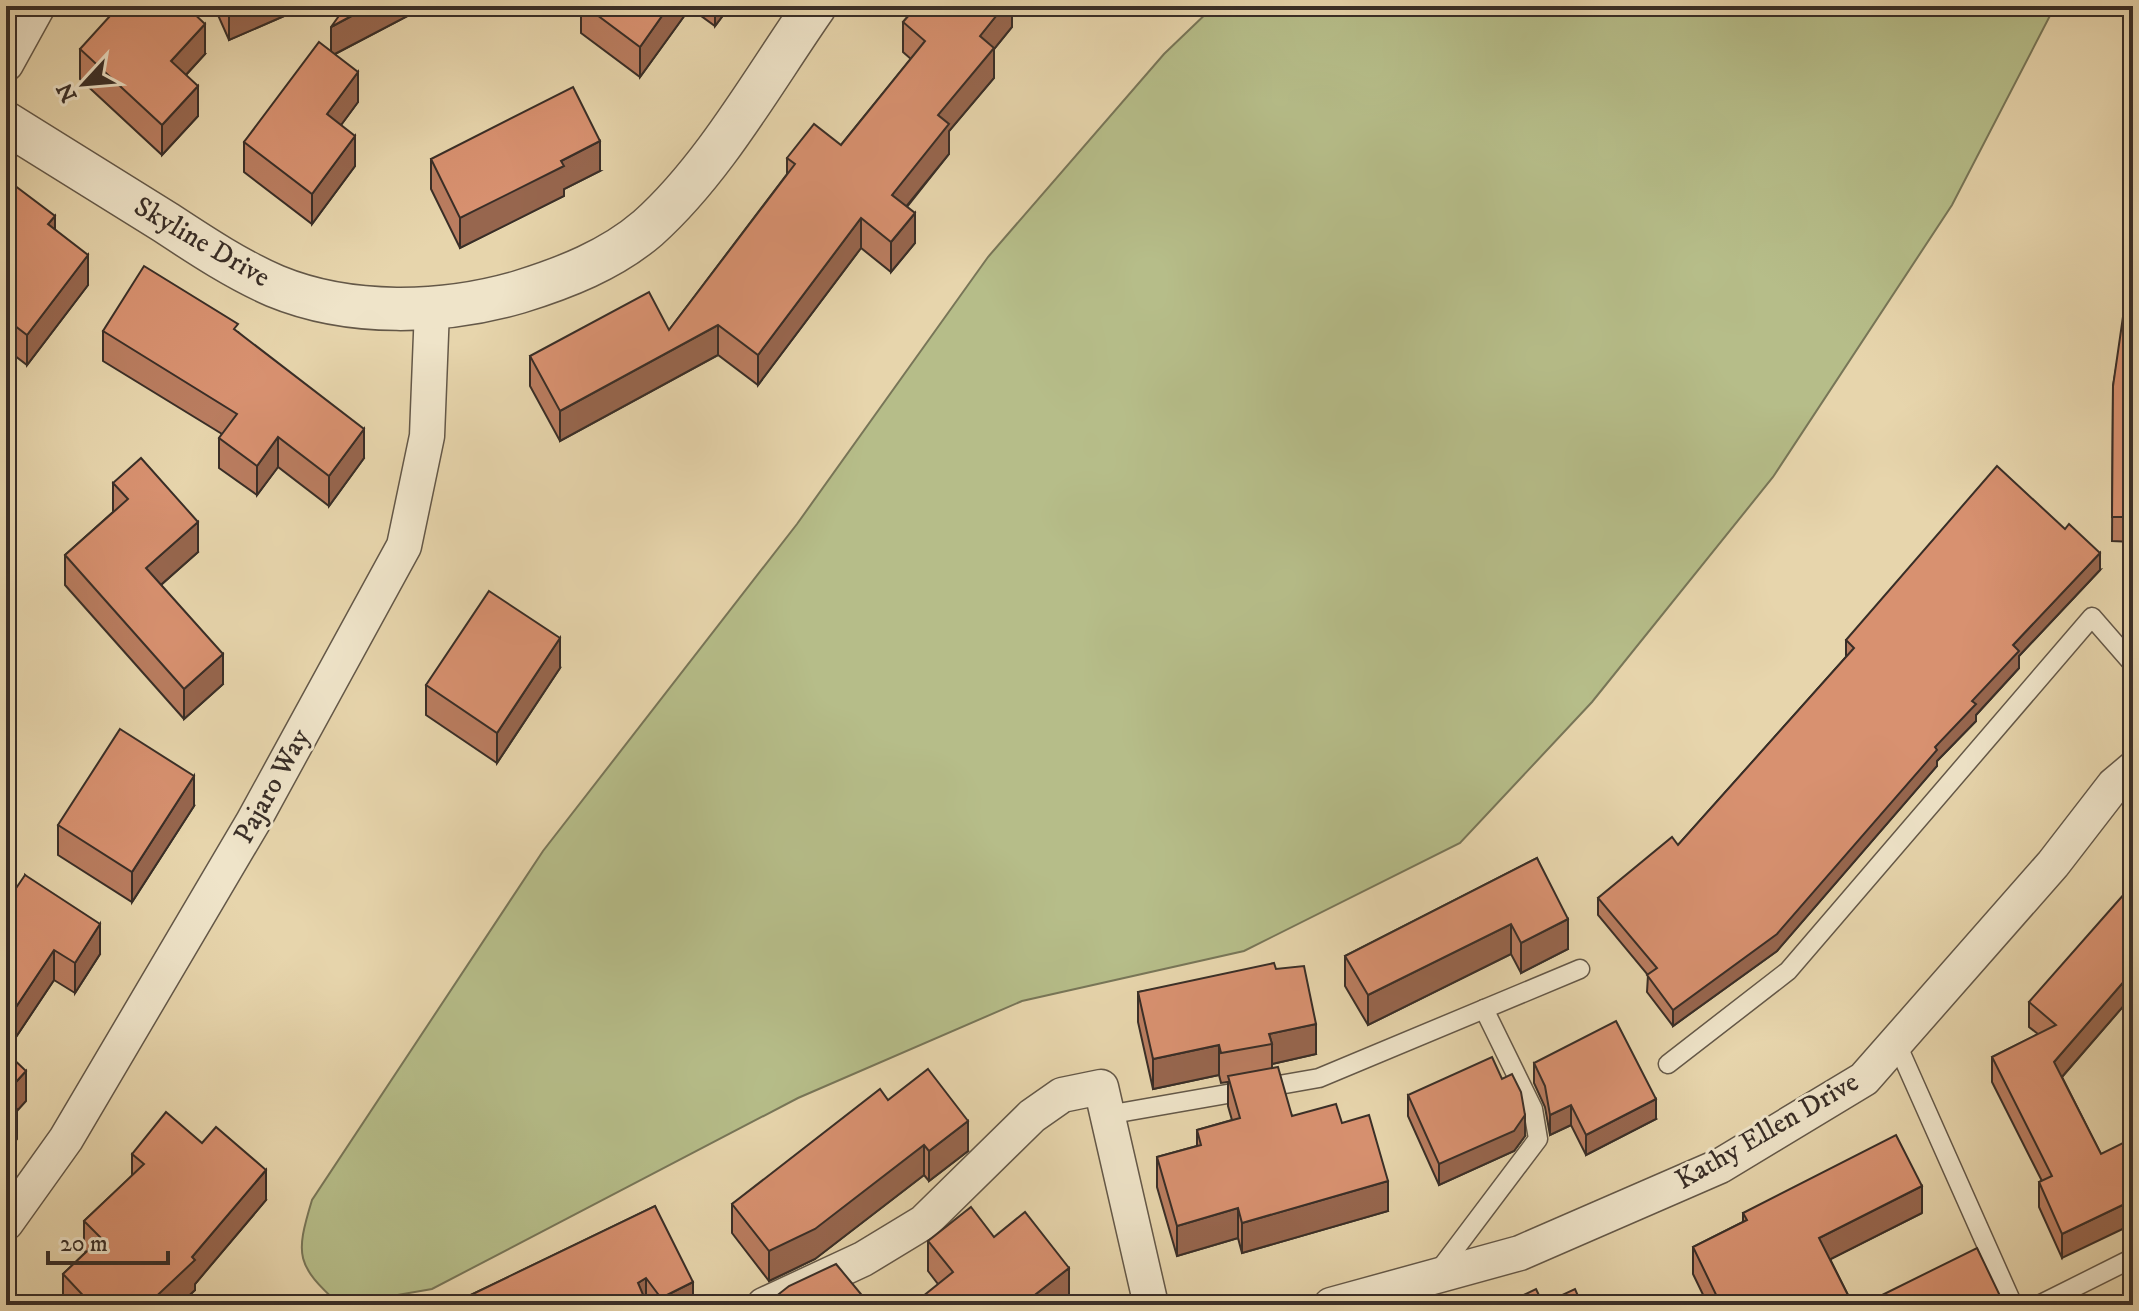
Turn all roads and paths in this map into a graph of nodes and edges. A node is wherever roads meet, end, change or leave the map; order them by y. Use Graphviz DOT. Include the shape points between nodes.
graph roads {
  1 [pos="38,6"];
  2 [pos="815,6"];
  3 [pos="6,64"];
  4 [pos="6,123"];
  5 [pos="432,309"];
  6 [pos="2133,664"];
  7 [pos="2133,769"];
  8 [pos="1580,969"];
  9 [pos="1484,1009"];
  10 [pos="1896,1042"];
  11 [pos="1668,1064"];
  12 [pos="1107,1115"];
  13 [pos="6,1223"];
  14 [pos="2133,1258"];
  15 [pos="1435,1277"];
  16 [pos="764,1305"];
  17 [pos="1151,1305"];
  18 [pos="1331,1305"];
  19 [pos="2013,1305"];
  20 [pos="2039,1305"];
  1 -- 3 [label="street"];
  2 -- 5 [label="street, Skyline Drive" via="693,181 647,229 556,281"];
  4 -- 5 [label="street, Skyline Drive" via="277,287 344,304"];
  5 -- 13 [label="street, Pajaro Way" via="427,436 404,546 253,822 66,1139"];
  6 -- 11 [label="lane" via="2092,617 1788,971"];
  7 -- 10 [label="street, Kathy Ellen Drive"];
  8 -- 9 [label="lane"];
  9 -- 12 [label="lane" via="1319,1078"];
  9 -- 15 [label="lane" via="1533,1109 1538,1139"];
  10 -- 15 [label="street, Kathy Ellen Drive" via="1864,1079 1720,1166 1520,1253"];
  10 -- 19 [label="lane"];
  12 -- 16 [label="street" via="1101,1087 1062,1095 1032,1116 924,1222 863,1259"];
  12 -- 17 [label="street"];
  14 -- 20 [label="lane"];
  15 -- 18 [label="street, Kathy Ellen Drive"];
}
